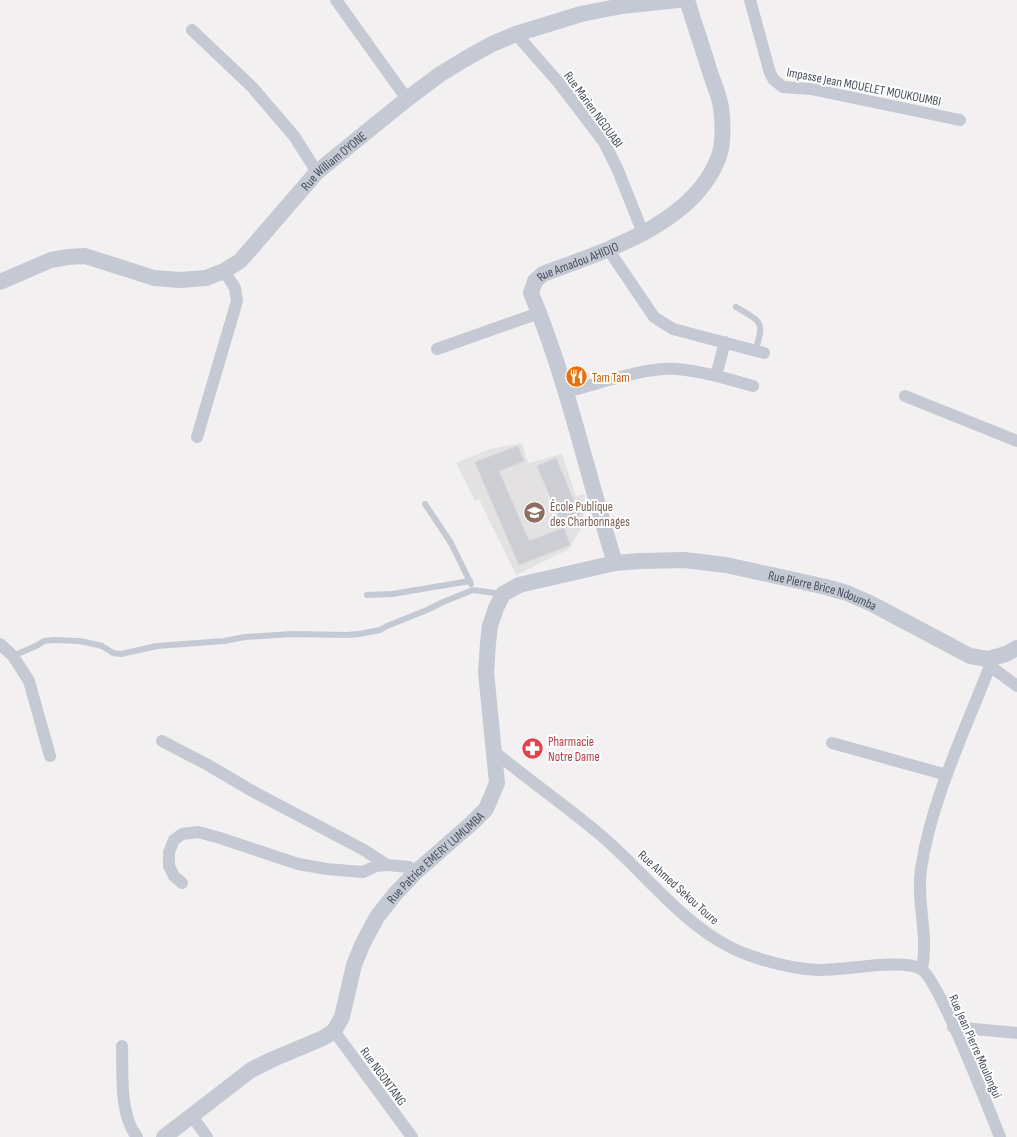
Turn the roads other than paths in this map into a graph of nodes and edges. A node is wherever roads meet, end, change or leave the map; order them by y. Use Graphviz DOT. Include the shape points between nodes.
graph roads {
  1 [pos="336,0"];
  2 [pos="678,0"];
  3 [pos="687,0"];
  4 [pos="750,0"];
  5 [pos="192,30"];
  6 [pos="516,34"];
  7 [pos="407,99"];
  8 [pos="960,120"];
  9 [pos="317,172"];
  10 [pos="643,233"];
  11 [pos="608,249"];
  12 [pos="224,271"];
  13 [pos="0,282"];
  14 [pos="736,307"];
  15 [pos="540,313"];
  16 [pos="725,342"];
  17 [pos="437,349"];
  18 [pos="759,352"];
  19 [pos="716,376"];
  20 [pos="753,386"];
  21 [pos="566,392"];
  22 [pos="905,396"];
  23 [pos="197,437"];
  24 [pos="1017,441"];
  25 [pos="425,504"];
  26 [pos="615,563"];
  27 [pos="470,581"];
  28 [pos="472,590"];
  29 [pos="503,594"];
  30 [pos="367,595"];
  31 [pos="0,644"];
  32 [pos="1017,648"];
  33 [pos="13,656"];
  34 [pos="989,662"];
  35 [pos="1017,686"];
  36 [pos="162,741"];
  37 [pos="832,743"];
  38 [pos="495,752"];
  39 [pos="50,756"];
  40 [pos="947,775"];
  41 [pos="387,865"];
  42 [pos="417,871"];
  43 [pos="182,883"];
  44 [pos="922,969"];
  45 [pos="953,1027"];
  46 [pos="334,1031"];
  47 [pos="1017,1033"];
  48 [pos="122,1046"];
  49 [pos="192,1116"];
  50 [pos="137,1137"];
  51 [pos="164,1137"];
  52 [pos="207,1137"];
  53 [pos="412,1137"];
  54 [pos="1000,1137"];
  1 -- 7 [label="street"];
  2 -- 6 [label="street, Rue William OYONE" via="600,10"];
  3 -- 10 [label="street, Rue Amadou AHIDJO" via="721,107 722,140 719,158 695,196"];
  4 -- 8 [label="street, Impasse Jean MOUELET MOUKOUMBI" via="770,73 783,87 811,88"];
  5 -- 9 [label="street" via="252,87 294,136"];
  6 -- 7 [label="street, Rue William OYONE" via="465,59"];
  6 -- 10 [label="street, Rue Marien NGOUABI" via="559,83 604,142"];
  7 -- 9 [label="street, Rue William OYONE"];
  9 -- 12 [label="street, Rue William OYONE" via="240,261"];
  10 -- 11 [label="street, Rue Amadou AHIDJO"];
  11 -- 15 [label="street, Rue Amadou AHIDJO" via="543,274 536,281 531,293"];
  11 -- 16 [label="street" via="654,317 673,329"];
  12 -- 13 [label="street, Rue William OYONE" via="206,278 154,278 85,256 51,260"];
  12 -- 23 [label="street" via="235,288 237,301"];
  14 -- 18 [label="lane" via="760,323 762,328"];
  15 -- 17 [label="street"];
  15 -- 21 [label="street, Rue Amadou AHIDJO"];
  16 -- 18 [label="street"];
  16 -- 19 [label="street"];
  19 -- 20 [label="street"];
  19 -- 21 [label="street" via="675,369 653,371"];
  21 -- 26 [label="street, Rue Amadou AHIDJO"];
  22 -- 24 [label="street"];
  25 -- 27 [label="lane" via="451,543"];
  26 -- 29 [label="street" via="518,585"];
  26 -- 34 [label="street, Rue Pierre Brice Ndoumba" via="684,560 726,565 826,587 872,604 970,656"];
  27 -- 28 [label="lane"];
  27 -- 30 [label="lane" via="392,594"];
  28 -- 29 [label="lane"];
  28 -- 33 [label="lane" via="380,630 365,633 276,635 157,646 121,654 94,644 54,640 44,641"];
  29 -- 38 [label="street, Rue Patrice EMERY LUMUMBA" via="490,626 486,665"];
  31 -- 33 [label="street"];
  32 -- 34 [label="street, Rue Pierre Brice Ndoumba"];
  33 -- 39 [label="street" via="29,681"];
  34 -- 35 [label="street"];
  34 -- 40 [label="street"];
  36 -- 41 [label="street" via="364,850"];
  37 -- 40 [label="street"];
  38 -- 42 [label="street, Rue Patrice EMERY LUMUMBA" via="497,783 486,809"];
  38 -- 44 [label="street, Rue Ahmed Sekou Toure" via="579,817 694,923 731,949 796,968 819,970 907,965"];
  40 -- 44 [label="street" via="929,829 921,870 920,889 925,937"];
  41 -- 42 [label="street" via="409,867"];
  41 -- 43 [label="street" via="376,866 363,872 298,864 198,832 182,834 174,840 168,852 169,866 174,876"];
  42 -- 46 [label="street, Rue Patrice EMERY LUMUMBA" via="386,905 363,943 354,965 342,1017"];
  44 -- 45 [label="street, Rue Jean Pierre Moulongui" via="929,976"];
  45 -- 47 [label="street"];
  45 -- 54 [label="street, Rue Jean Pierre Moulongui"];
  46 -- 49 [label="street" via="251,1070"];
  46 -- 53 [label="street, Rue NGONTANG"];
  48 -- 50 [label="street" via="125,1111 131,1129"];
  49 -- 51 [label="street"];
  49 -- 52 [label="street"];
}
